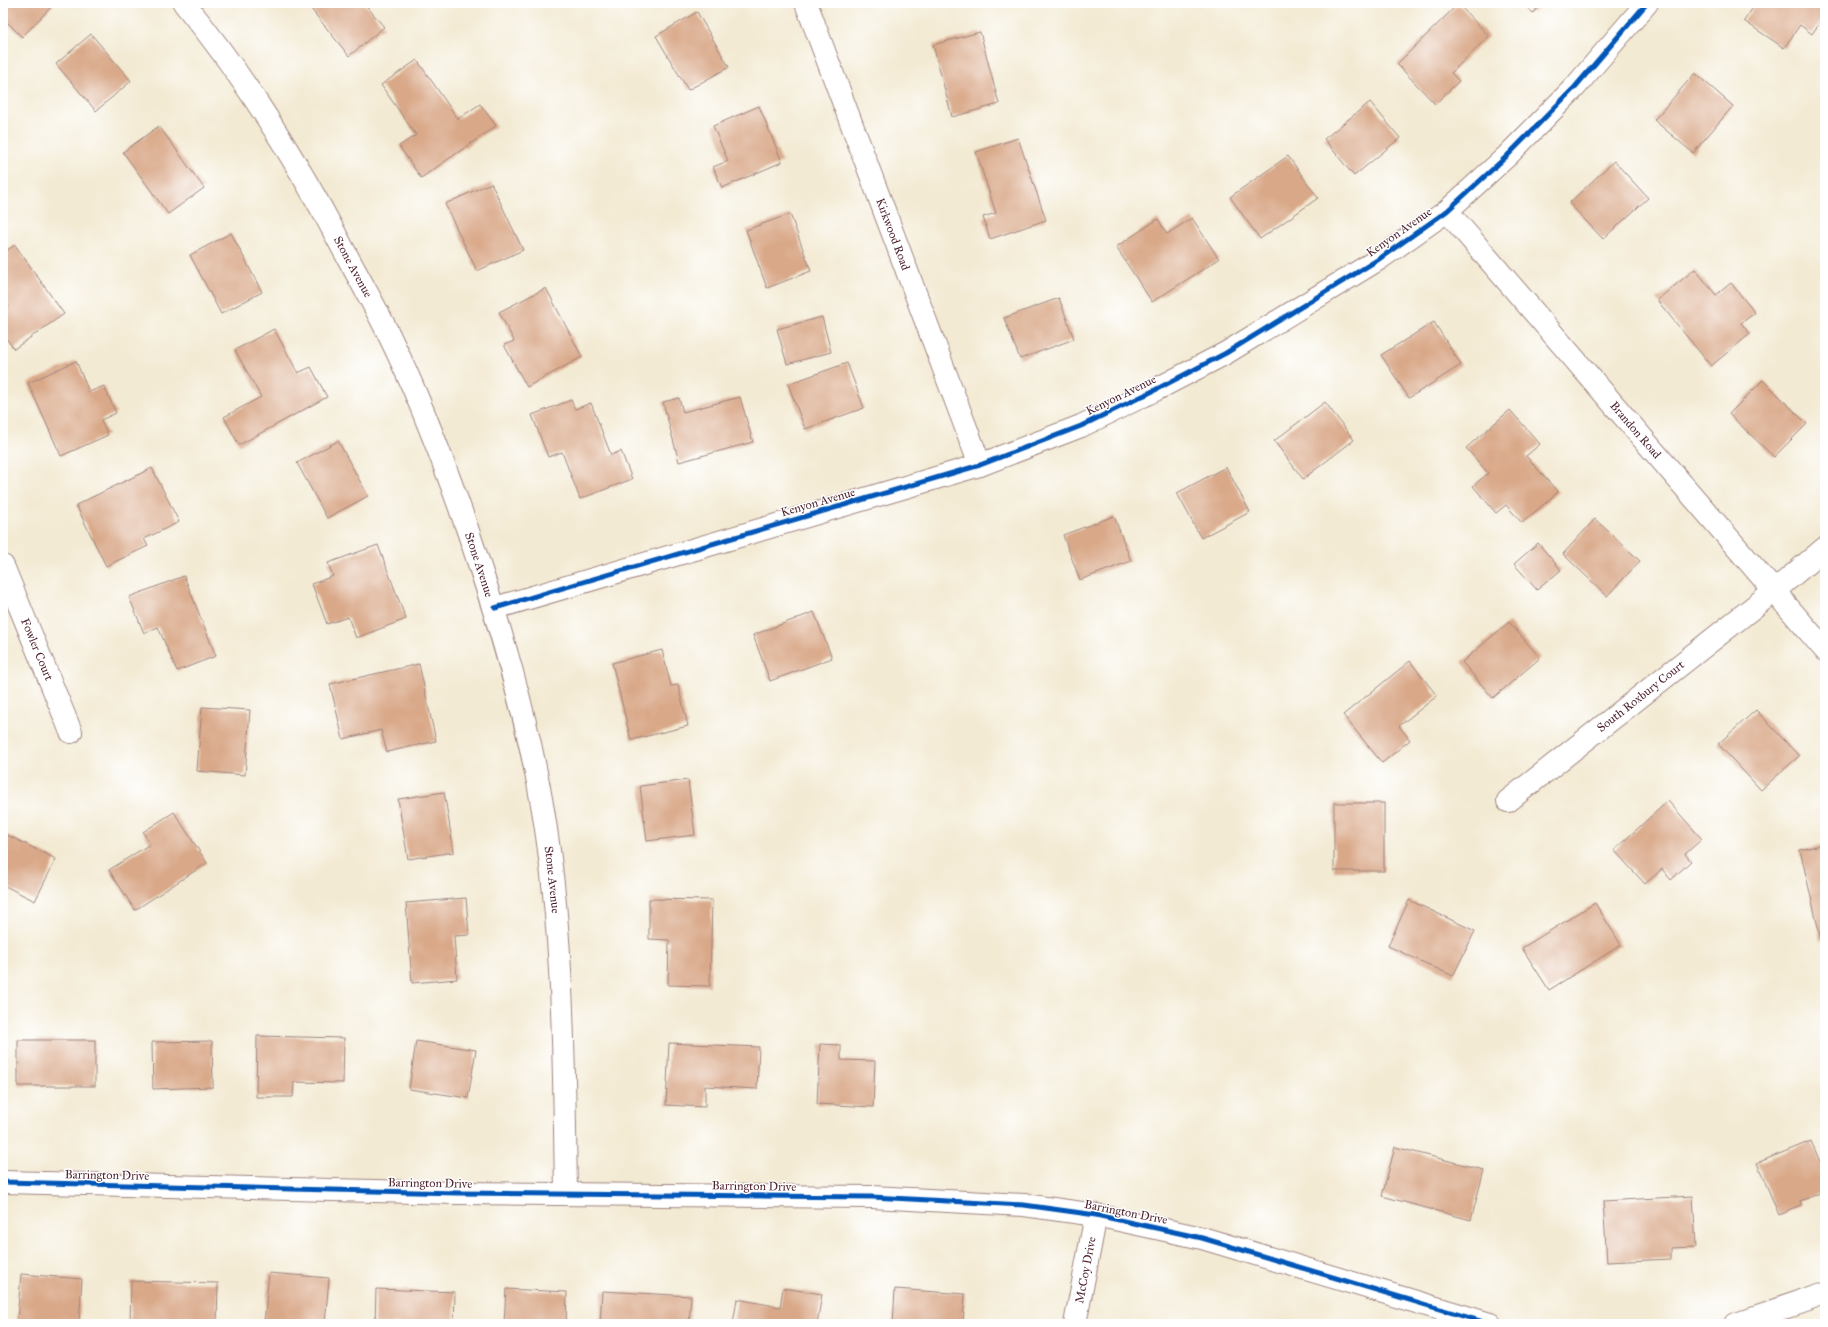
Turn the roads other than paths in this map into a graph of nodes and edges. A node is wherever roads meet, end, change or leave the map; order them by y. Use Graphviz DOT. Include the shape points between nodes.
graph roads {
  1 [pos="184,3"];
  2 [pos="806,3"];
  3 [pos="1646,3"];
  4 [pos="1447,211"];
  5 [pos="980,465"];
  6 [pos="1825,548"];
  7 [pos="3,566"];
  8 [pos="1774,591"];
  9 [pos="495,608"];
  10 [pos="1825,650"];
  11 [pos="71,732"];
  12 [pos="1508,801"];
  13 [pos="3,1182"];
  14 [pos="566,1194"];
  15 [pos="1096,1215"];
  16 [pos="1825,1294"];
  17 [pos="1075,1324"];
  18 [pos="1490,1324"];
  19 [pos="1736,1324"];
  1 -- 9 [label="street, Stone Avenue" via="254,95 303,173 389,333 419,399"];
  2 -- 5 [label="street, Kirkwood Road"];
  3 -- 4 [label="street, Kenyon Avenue" via="1575,87 1507,156"];
  4 -- 5 [label="street, Kenyon Avenue" via="1379,259 1226,353 1081,426"];
  4 -- 8 [label="street, Brandon Road"];
  5 -- 9 [label="street, Kenyon Avenue"];
  6 -- 8 [label="street, South Roxbury Court"];
  7 -- 11 [label="street, Fowler Court"];
  8 -- 10 [label="street, Brandon Road"];
  8 -- 12 [label="street, South Roxbury Court"];
  9 -- 14 [label="street, Stone Avenue" via="522,708 545,825 561,993"];
  13 -- 14 [label="street, Barrington Drive"];
  14 -- 15 [label="street, Barrington Drive" via="951,1200 1024,1205"];
  15 -- 17 [label="street, McCoy Drive"];
  15 -- 18 [label="street, Barrington Drive" via="1202,1238"];
  16 -- 19 [label="street"];
}
